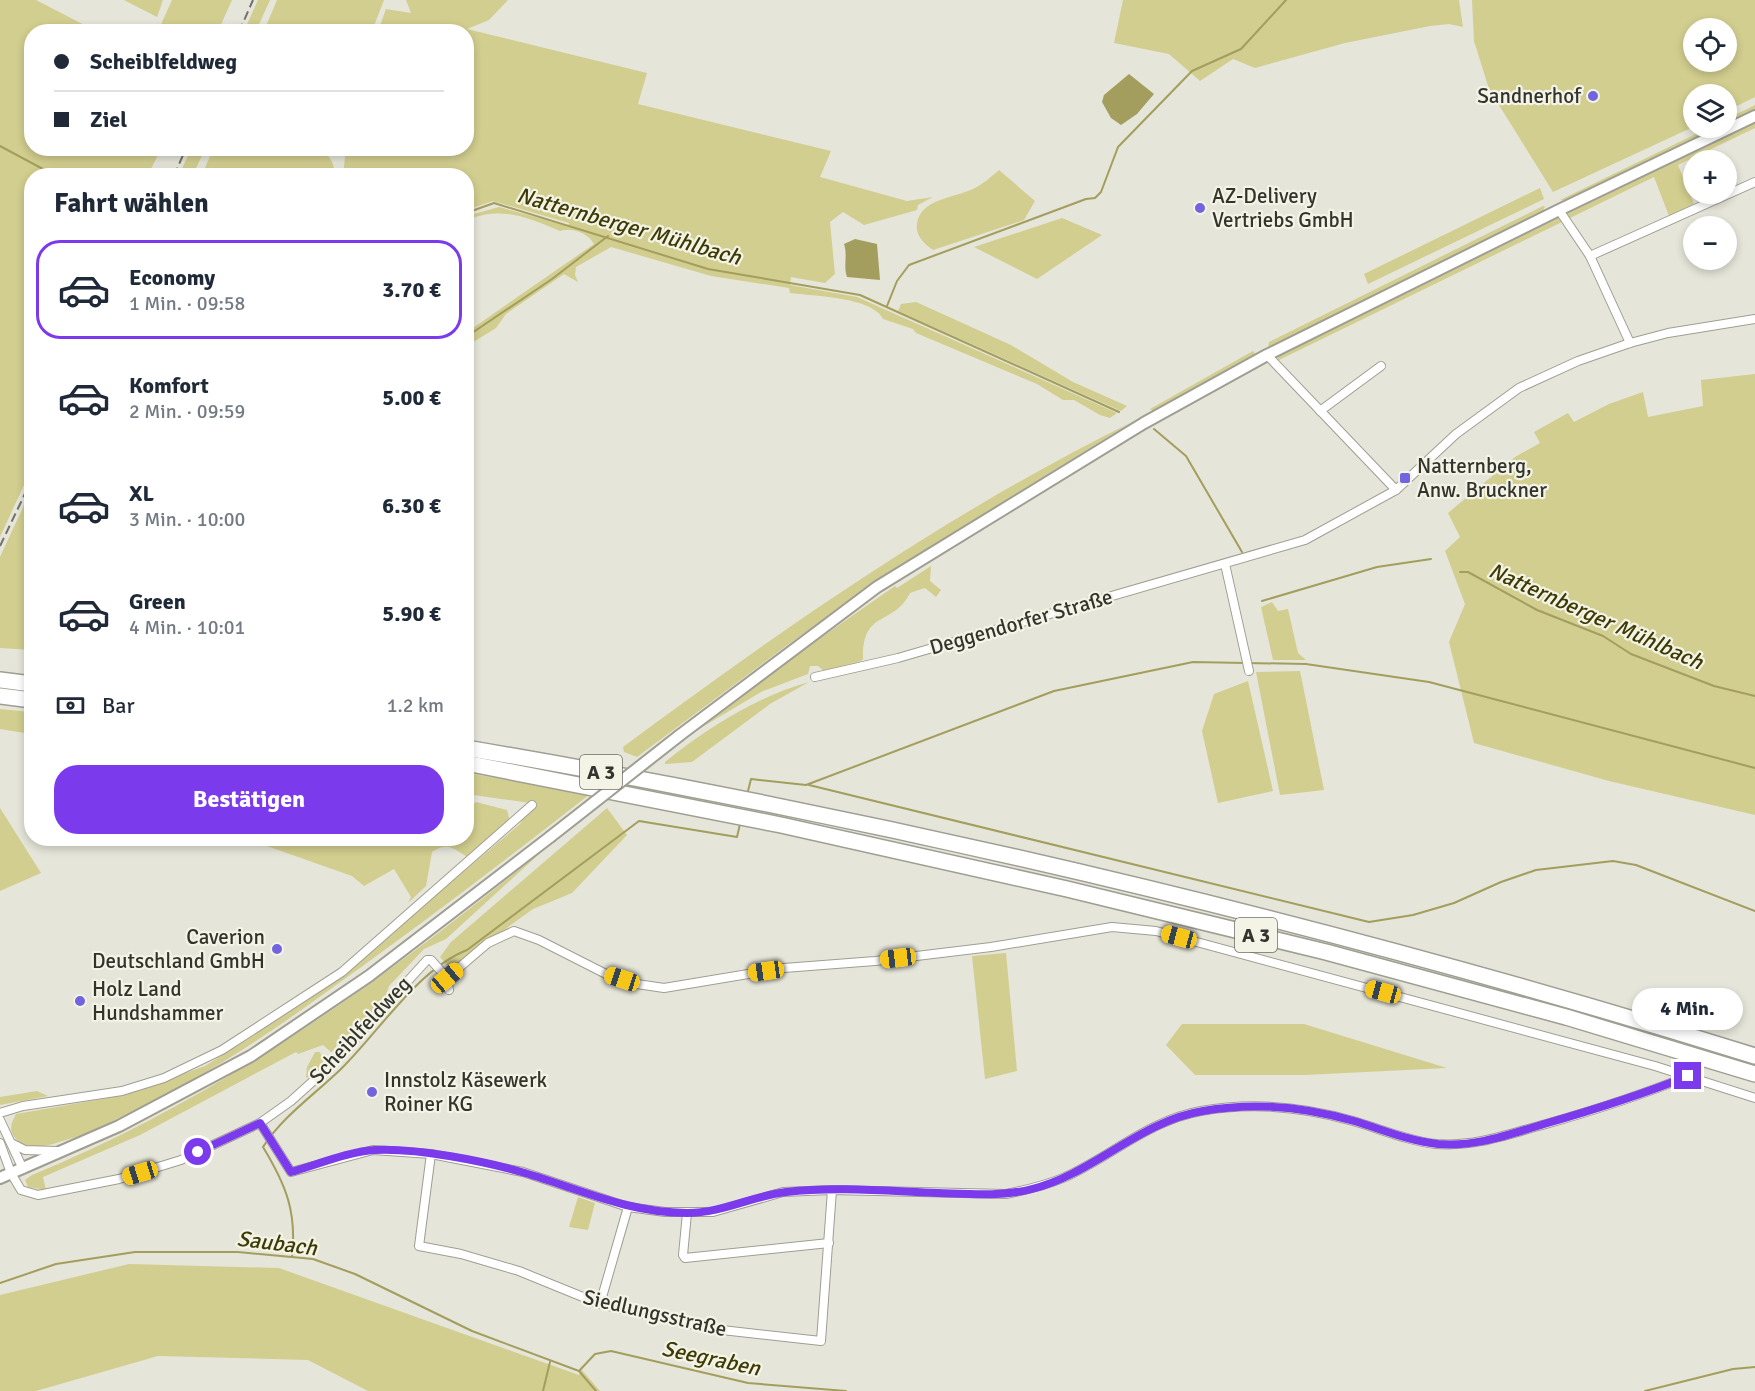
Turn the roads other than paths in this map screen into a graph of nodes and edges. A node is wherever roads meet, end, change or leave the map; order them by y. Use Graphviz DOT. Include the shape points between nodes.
graph roads {
  1 [pos="1755,117"];
  2 [pos="1755,182"];
  3 [pos="1559,210"];
  4 [pos="1590,256"];
  5 [pos="1755,319"];
  6 [pos="1630,343"];
  7 [pos="1267,355"];
  8 [pos="1381,366"];
  9 [pos="1320,411"];
  10 [pos="1396,490"];
  11 [pos="1225,564"];
  12 [pos="1248,665"];
  13 [pos="815,677"];
  14 [pos="0,680"];
  15 [pos="24,683"];
  16 [pos="0,696"];
  17 [pos="24,699"];
  18 [pos="474,749"];
  19 [pos="474,765"];
  20 [pos="532,805"];
  21 [pos="447,978"];
  22 [pos="449,990"];
  23 [pos="1755,1056"];
  24 [pos="1755,1074"];
  25 [pos="1688,1076"];
  26 [pos="1755,1098"];
  27 [pos="0,1113"];
  28 [pos="0,1120"];
  29 [pos="260,1123"];
  30 [pos="0,1143"];
  31 [pos="13,1144"];
  32 [pos="65,1151"];
  33 [pos="431,1154"];
  34 [pos="23,1169"];
  35 [pos="11,1173"];
  36 [pos="0,1178"];
  37 [pos="832,1190"];
  38 [pos="628,1207"];
  39 [pos="687,1213"];
  40 [pos="829,1242"];
  41 [pos="600,1305"];
  1 -- 3 [label="main road"];
  2 -- 4 [label="street"];
  3 -- 4 [label="street"];
  3 -- 7 [label="main road"];
  4 -- 6 [label="street"];
  5 -- 6 [label="street, Deggendorfer Straße"];
  6 -- 10 [label="street, Deggendorfer Straße" via="1519,388 1456,434"];
  7 -- 9 [label="street"];
  7 -- 32 [label="main road, bridge" via="1144,423 877,587 369,976 251,1056"];
  8 -- 9 [label="street"];
  9 -- 10 [label="street"];
  10 -- 11 [label="street, Deggendorfer Straße" via="1305,540"];
  11 -- 12 [label="street"];
  11 -- 13 [label="street, Deggendorfer Straße" via="898,658"];
  14 -- 15 [label="highway"];
  16 -- 17 [label="highway"];
  18 -- 23 [label="highway, A 3" via="754,801 1069,868 1570,998"];
  19 -- 24 [label="highway, A 3" via="751,819 1057,886 1326,952 1566,1017"];
  20 -- 27 [label="street" via="342,972 222,1050 164,1078 122,1091"];
  21 -- 22 [label="street"];
  21 -- 25 [label="street" via="488,943 514,932 539,940 606,974 664,988 784,968 991,947 1112,927 1156,931"];
  21 -- 29 [label="street, Scheiblfeldweg" via="429,960 332,1064"];
  25 -- 26 [label="street"];
  25 -- 37 [label="street" via="1591,1112 1484,1143 1433,1143 1313,1112 1235,1107 1199,1111 1171,1120 1064,1178 1034,1189 1006,1194"];
  28 -- 31 [label="street"];
  29 -- 33 [label="street" via="291,1172 373,1150"];
  29 -- 35 [label="street, Scheiblfeldweg" via="181,1160 119,1179 38,1195 21,1190"];
  30 -- 35 [label="street"];
  31 -- 32 [label="street" via="36,1151"];
  31 -- 34 [label="street"];
  32 -- 34 [label="main road"];
  33 -- 38 [label="street" via="523,1172"];
  33 -- 41 [label="street, Siedlungsstraße" via="419,1246 519,1271"];
  34 -- 35 [label="main road"];
  35 -- 36 [label="main road"];
  37 -- 39 [label="street" via="783,1192 714,1212"];
  37 -- 40 [label="street, Siedlungsstraße"];
  38 -- 39 [label="street"];
  38 -- 41 [label="street"];
  39 -- 40 [label="street" via="685,1258"];
  40 -- 41 [label="street, Siedlungsstraße" via="821,1341 713,1329"];
}
